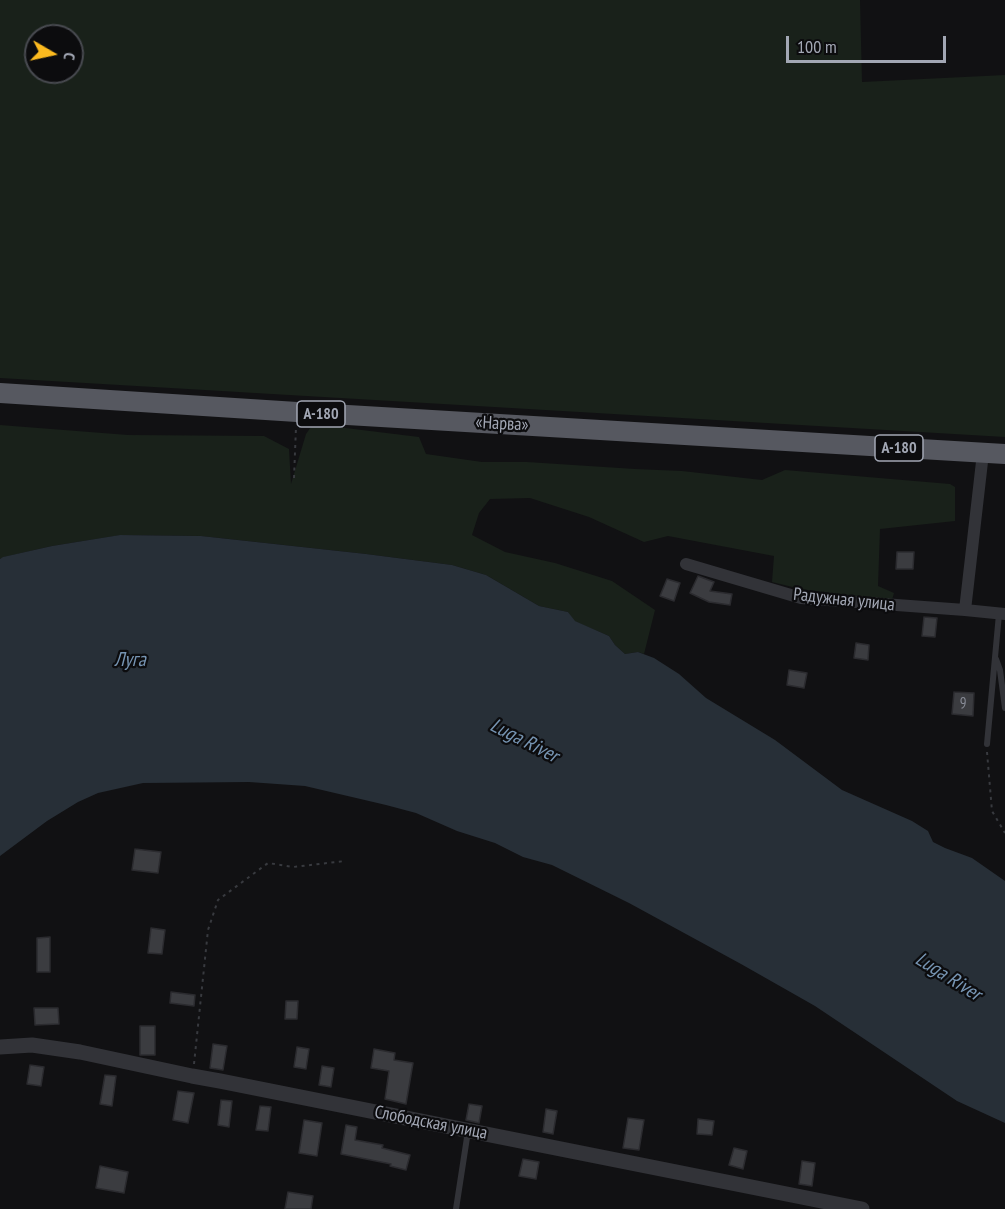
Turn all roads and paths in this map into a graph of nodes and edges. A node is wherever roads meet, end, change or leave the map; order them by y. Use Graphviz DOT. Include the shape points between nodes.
graph roads {
  1 [pos="0,393"];
  2 [pos="297,412"];
  3 [pos="983,453"];
  4 [pos="1005,454"];
  5 [pos="294,478"];
  6 [pos="686,564"];
  7 [pos="965,610"];
  8 [pos="1002,614"];
  9 [pos="994,655"];
  10 [pos="1005,708"];
  11 [pos="987,744"];
  12 [pos="1005,832"];
  13 [pos="345,861"];
  14 [pos="0,1047"];
  15 [pos="192,1076"];
  16 [pos="468,1131"];
  17 [pos="456,1209"];
  18 [pos="862,1209"];
  1 -- 2 [label="highway, «Нарва» / А-180"];
  2 -- 3 [label="highway, «Нарва» / А-180"];
  2 -- 5 [label="path"];
  3 -- 4 [label="highway, «Нарва» / А-180"];
  3 -- 7 [label="street"];
  6 -- 7 [label="street, Радужная улица" via="801,598"];
  7 -- 8 [label="street, Радужная улица"];
  8 -- 9 [label="lane"];
  9 -- 10 [label="lane"];
  9 -- 11 [label="lane"];
  11 -- 12 [label="path" via="992,811"];
  13 -- 15 [label="path" via="293,867 267,863 218,900 208,930"];
  14 -- 15 [label="street, Слободская улица" via="32,1045 80,1052"];
  15 -- 16 [label="street, Слободская улица"];
  16 -- 17 [label="lane"];
  16 -- 18 [label="street, Слободская улица"];
}
